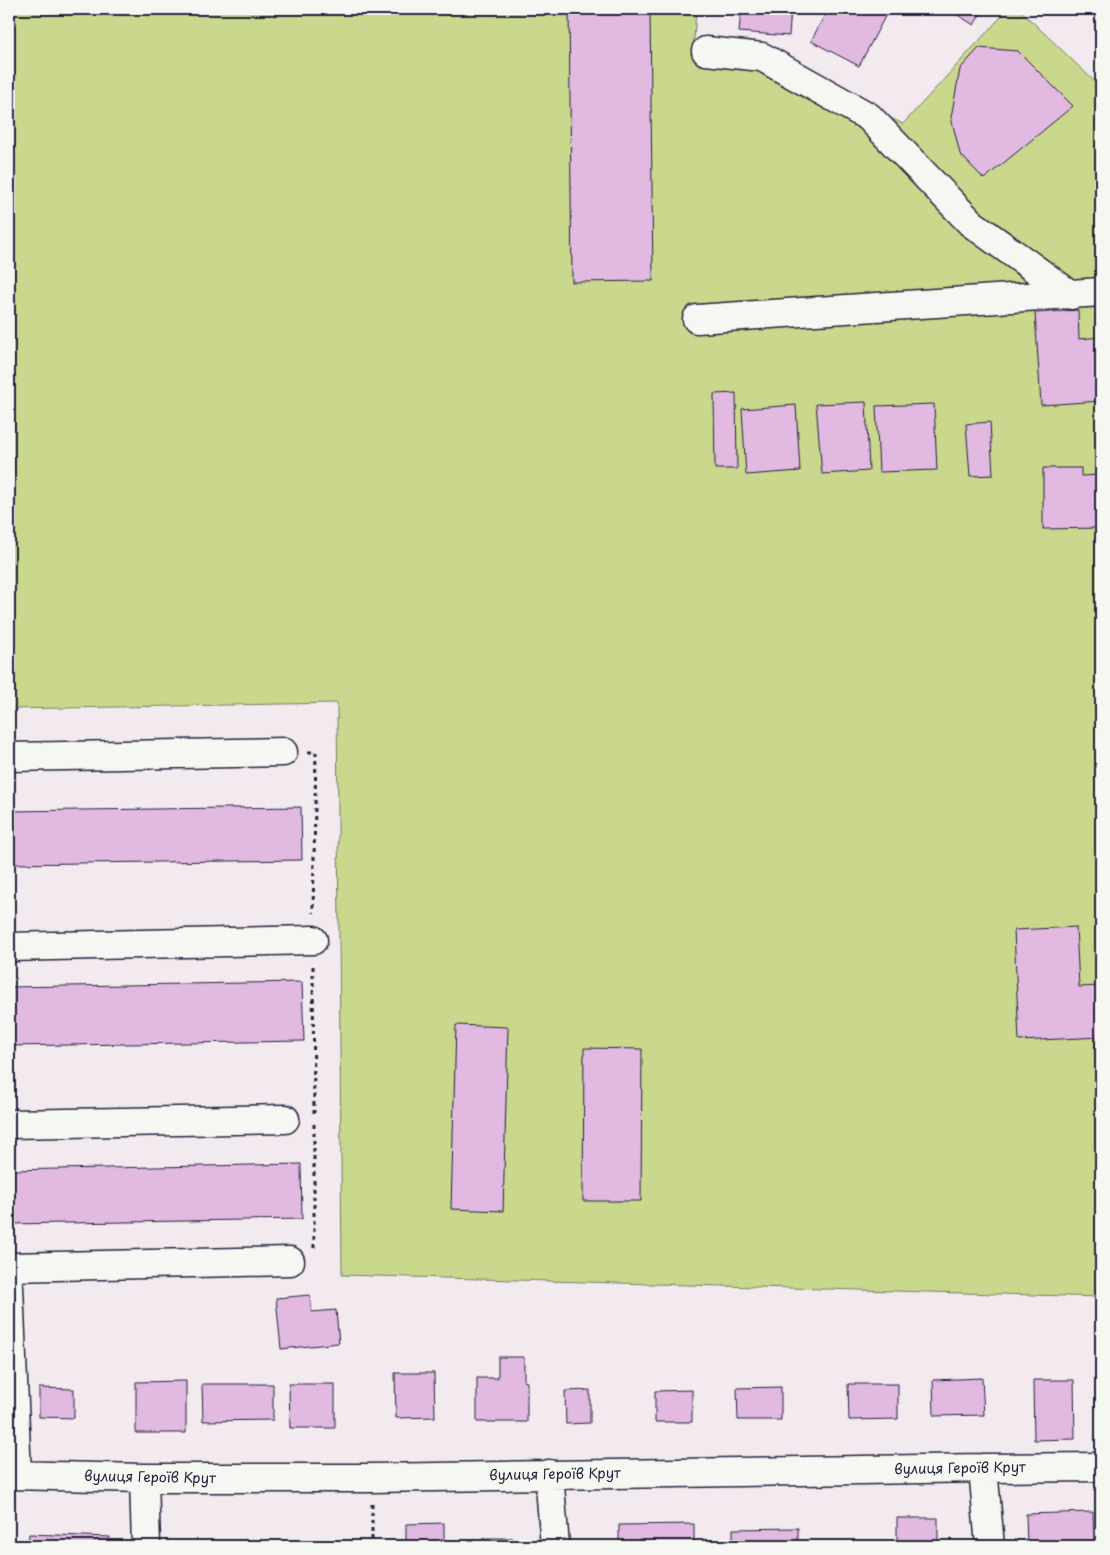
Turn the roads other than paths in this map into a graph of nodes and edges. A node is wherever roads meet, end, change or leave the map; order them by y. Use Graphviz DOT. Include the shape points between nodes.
graph roads {
  1 [pos="706,52"];
  2 [pos="1101,292"];
  3 [pos="1071,295"];
  4 [pos="697,318"];
  5 [pos="283,752"];
  6 [pos="9,757"];
  7 [pos="313,940"];
  8 [pos="9,947"];
  9 [pos="285,1119"];
  10 [pos="9,1124"];
  11 [pos="290,1261"];
  12 [pos="9,1267"];
  13 [pos="9,1287"];
  14 [pos="1101,1467"];
  15 [pos="983,1468"];
  16 [pos="549,1474"];
  17 [pos="13,1475"];
  18 [pos="144,1478"];
  19 [pos="146,1546"];
  20 [pos="555,1546"];
  21 [pos="990,1546"];
  1 -- 3 [label="street" via="762,58 870,117 971,223"];
  2 -- 3 [label="street"];
  3 -- 4 [label="street"];
  5 -- 6 [label="street"];
  7 -- 8 [label="street"];
  9 -- 10 [label="street"];
  11 -- 12 [label="street"];
  13 -- 17 [label="street"];
  14 -- 15 [label="street, вулиця Героїв Крут"];
  15 -- 16 [label="street, вулиця Героїв Крут"];
  15 -- 21 [label="street"];
  16 -- 18 [label="street, вулиця Героїв Крут"];
  16 -- 20 [label="street"];
  17 -- 18 [label="street, вулиця Героїв Крут"];
  18 -- 19 [label="street"];
}
